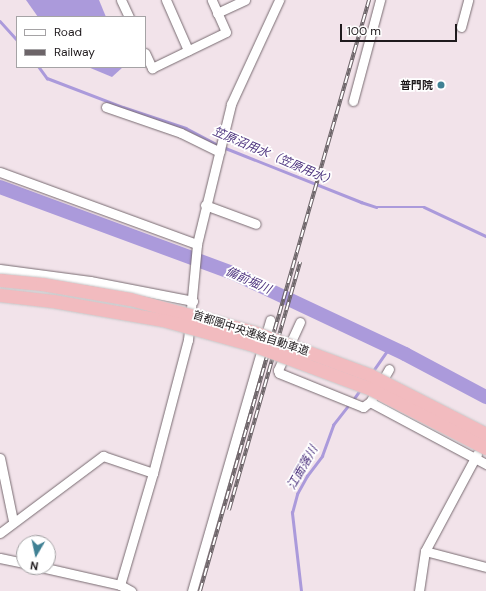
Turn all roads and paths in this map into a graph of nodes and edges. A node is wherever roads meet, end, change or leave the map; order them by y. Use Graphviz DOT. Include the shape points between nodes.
graph roads {
  1 [pos="121,0"];
  2 [pos="166,0"];
  3 [pos="212,0"];
  4 [pos="245,0"];
  5 [pos="279,0"];
  6 [pos="380,0"];
  7 [pos="468,0"];
  8 [pos="217,13"];
  9 [pos="129,16"];
  10 [pos="461,27"];
  11 [pos="188,50"];
  12 [pos="146,55"];
  13 [pos="353,101"];
  14 [pos="106,107"];
  15 [pos="220,151"];
  16 [pos="0,172"];
  17 [pos="205,205"];
  18 [pos="256,224"];
  19 [pos="197,244"];
  20 [pos="0,269"];
  21 [pos="0,280"];
  22 [pos="0,295"];
  23 [pos="193,301"];
  24 [pos="270,320"];
  25 [pos="300,322"];
  26 [pos="389,369"];
  27 [pos="370,402"];
  28 [pos="486,436"];
  29 [pos="486,448"];
  30 [pos="0,458"];
  31 [pos="475,458"];
  32 [pos="486,464"];
  33 [pos="154,473"];
  34 [pos="13,521"];
  35 [pos="0,533"];
  36 [pos="425,551"];
  37 [pos="0,558"];
  38 [pos="16,561"];
  39 [pos="486,567"];
  40 [pos="56,570"];
  41 [pos="120,585"];
  42 [pos="131,591"];
  43 [pos="192,591"];
  44 [pos="419,591"];
  1 -- 9 [label="street"];
  2 -- 11 [label="street"];
  3 -- 8 [label="street"];
  4 -- 8 [label="street"];
  5 -- 15 [label="street" via="231,104"];
  6 -- 13 [label="street"];
  7 -- 10 [label="street"];
  8 -- 11 [label="street" via="226,32"];
  11 -- 12 [label="street" via="152,68"];
  14 -- 15 [label="street" via="181,133"];
  15 -- 17 [label="street"];
  16 -- 19 [label="street"];
  17 -- 18 [label="street"];
  17 -- 19 [label="street"];
  19 -- 23 [label="street"];
  20 -- 23 [label="street" via="90,280"];
  21 -- 28 [label="highway, 首都圏中央連絡自動車道, bridge" via="42,284 130,299 254,332 370,375"];
  22 -- 29 [label="highway, 首都圏中央連絡自動車道, bridge" via="53,301 155,319 250,344 371,389"];
  23 -- 33 [label="street" via="188,340"];
  24 -- 43 [label="street"];
  25 -- 27 [label="street" via="278,370 280,373 363,408"];
  26 -- 27 [label="street"];
  27 -- 31 [label="street"];
  28 -- 31 [label="street"];
  30 -- 34 [label="street"];
  31 -- 32 [label="street"];
  31 -- 36 [label="street"];
  33 -- 34 [label="street" via="103,456"];
  33 -- 41 [label="street"];
  34 -- 35 [label="street"];
  36 -- 39 [label="street"];
  36 -- 44 [label="street"];
  37 -- 38 [label="street"];
  40 -- 41 [label="street"];
  41 -- 42 [label="street"];
}
